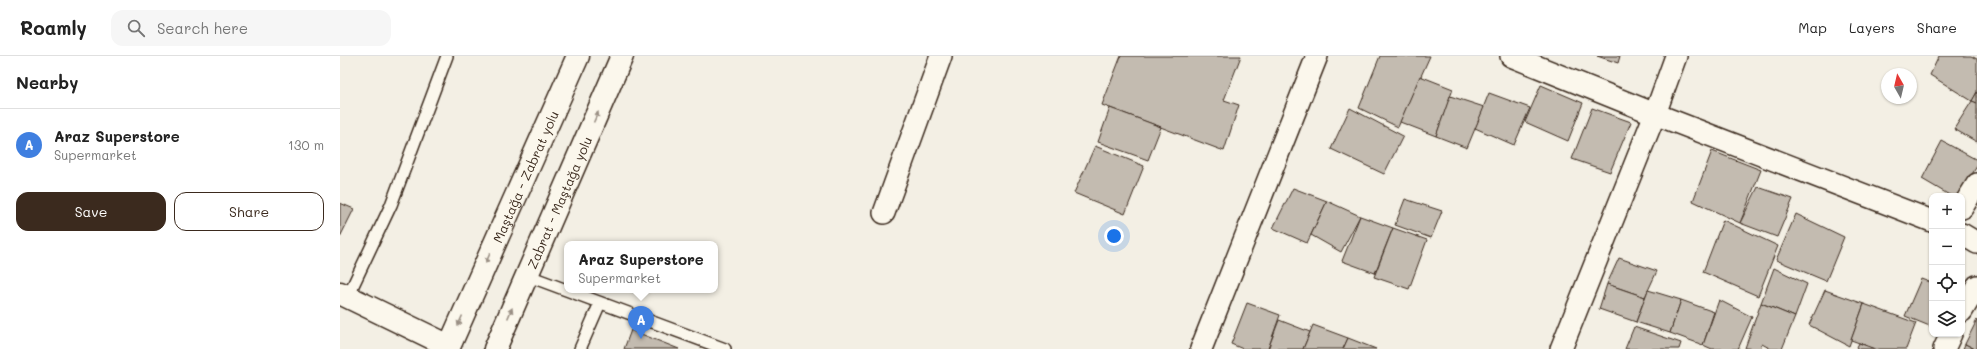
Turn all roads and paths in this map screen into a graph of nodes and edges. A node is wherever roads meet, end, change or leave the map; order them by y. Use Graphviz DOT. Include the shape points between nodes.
graph roads {
  1 [pos="447,56"];
  2 [pos="578,56"];
  3 [pos="622,56"];
  4 [pos="941,56"];
  5 [pos="1317,56"];
  6 [pos="1511,56"];
  7 [pos="1676,56"];
  8 [pos="1655,114"];
  9 [pos="1977,184"];
  10 [pos="1965,203"];
  11 [pos="884,213"];
  12 [pos="1929,220"];
  13 [pos="1965,236"];
  14 [pos="1977,243"];
  15 [pos="526,275"];
  16 [pos="1977,286"];
  17 [pos="564,289"];
  18 [pos="574,293"];
  19 [pos="344,295"];
  20 [pos="600,303"];
  21 [pos="1965,306"];
  22 [pos="1950,337"];
  23 [pos="451,348"];
  24 [pos="495,349"];
  25 [pos="580,349"];
  26 [pos="725,349"];
  27 [pos="1201,349"];
  28 [pos="1561,349"];
  29 [pos="1944,349"];
  1 -- 19 [label="lane" via="391,205"];
  2 -- 23 [label="main road, Maştağa - Zabrat yolu, one-way" via="471,297"];
  15 -- 3 [label="main road, Zabrat - Maştağa yolu, one-way"];
  4 -- 11 [label="street"];
  5 -- 27 [label="street"];
  6 -- 8 [label="street"];
  7 -- 8 [label="street"];
  8 -- 12 [label="street"];
  8 -- 28 [label="street"];
  9 -- 10 [label="street"];
  13 -- 14 [label="street"];
  15 -- 17 [label="lane"];
  24 -- 15 [label="main road, Zabrat - Maştağa yolu, one-way"];
  16 -- 21 [label="street"];
  18 -- 20 [label="lane"];
  19 -- 23 [label="main road"];
  20 -- 25 [label="lane"];
  20 -- 26 [label="lane"];
  22 -- 29 [label="street"];
}
